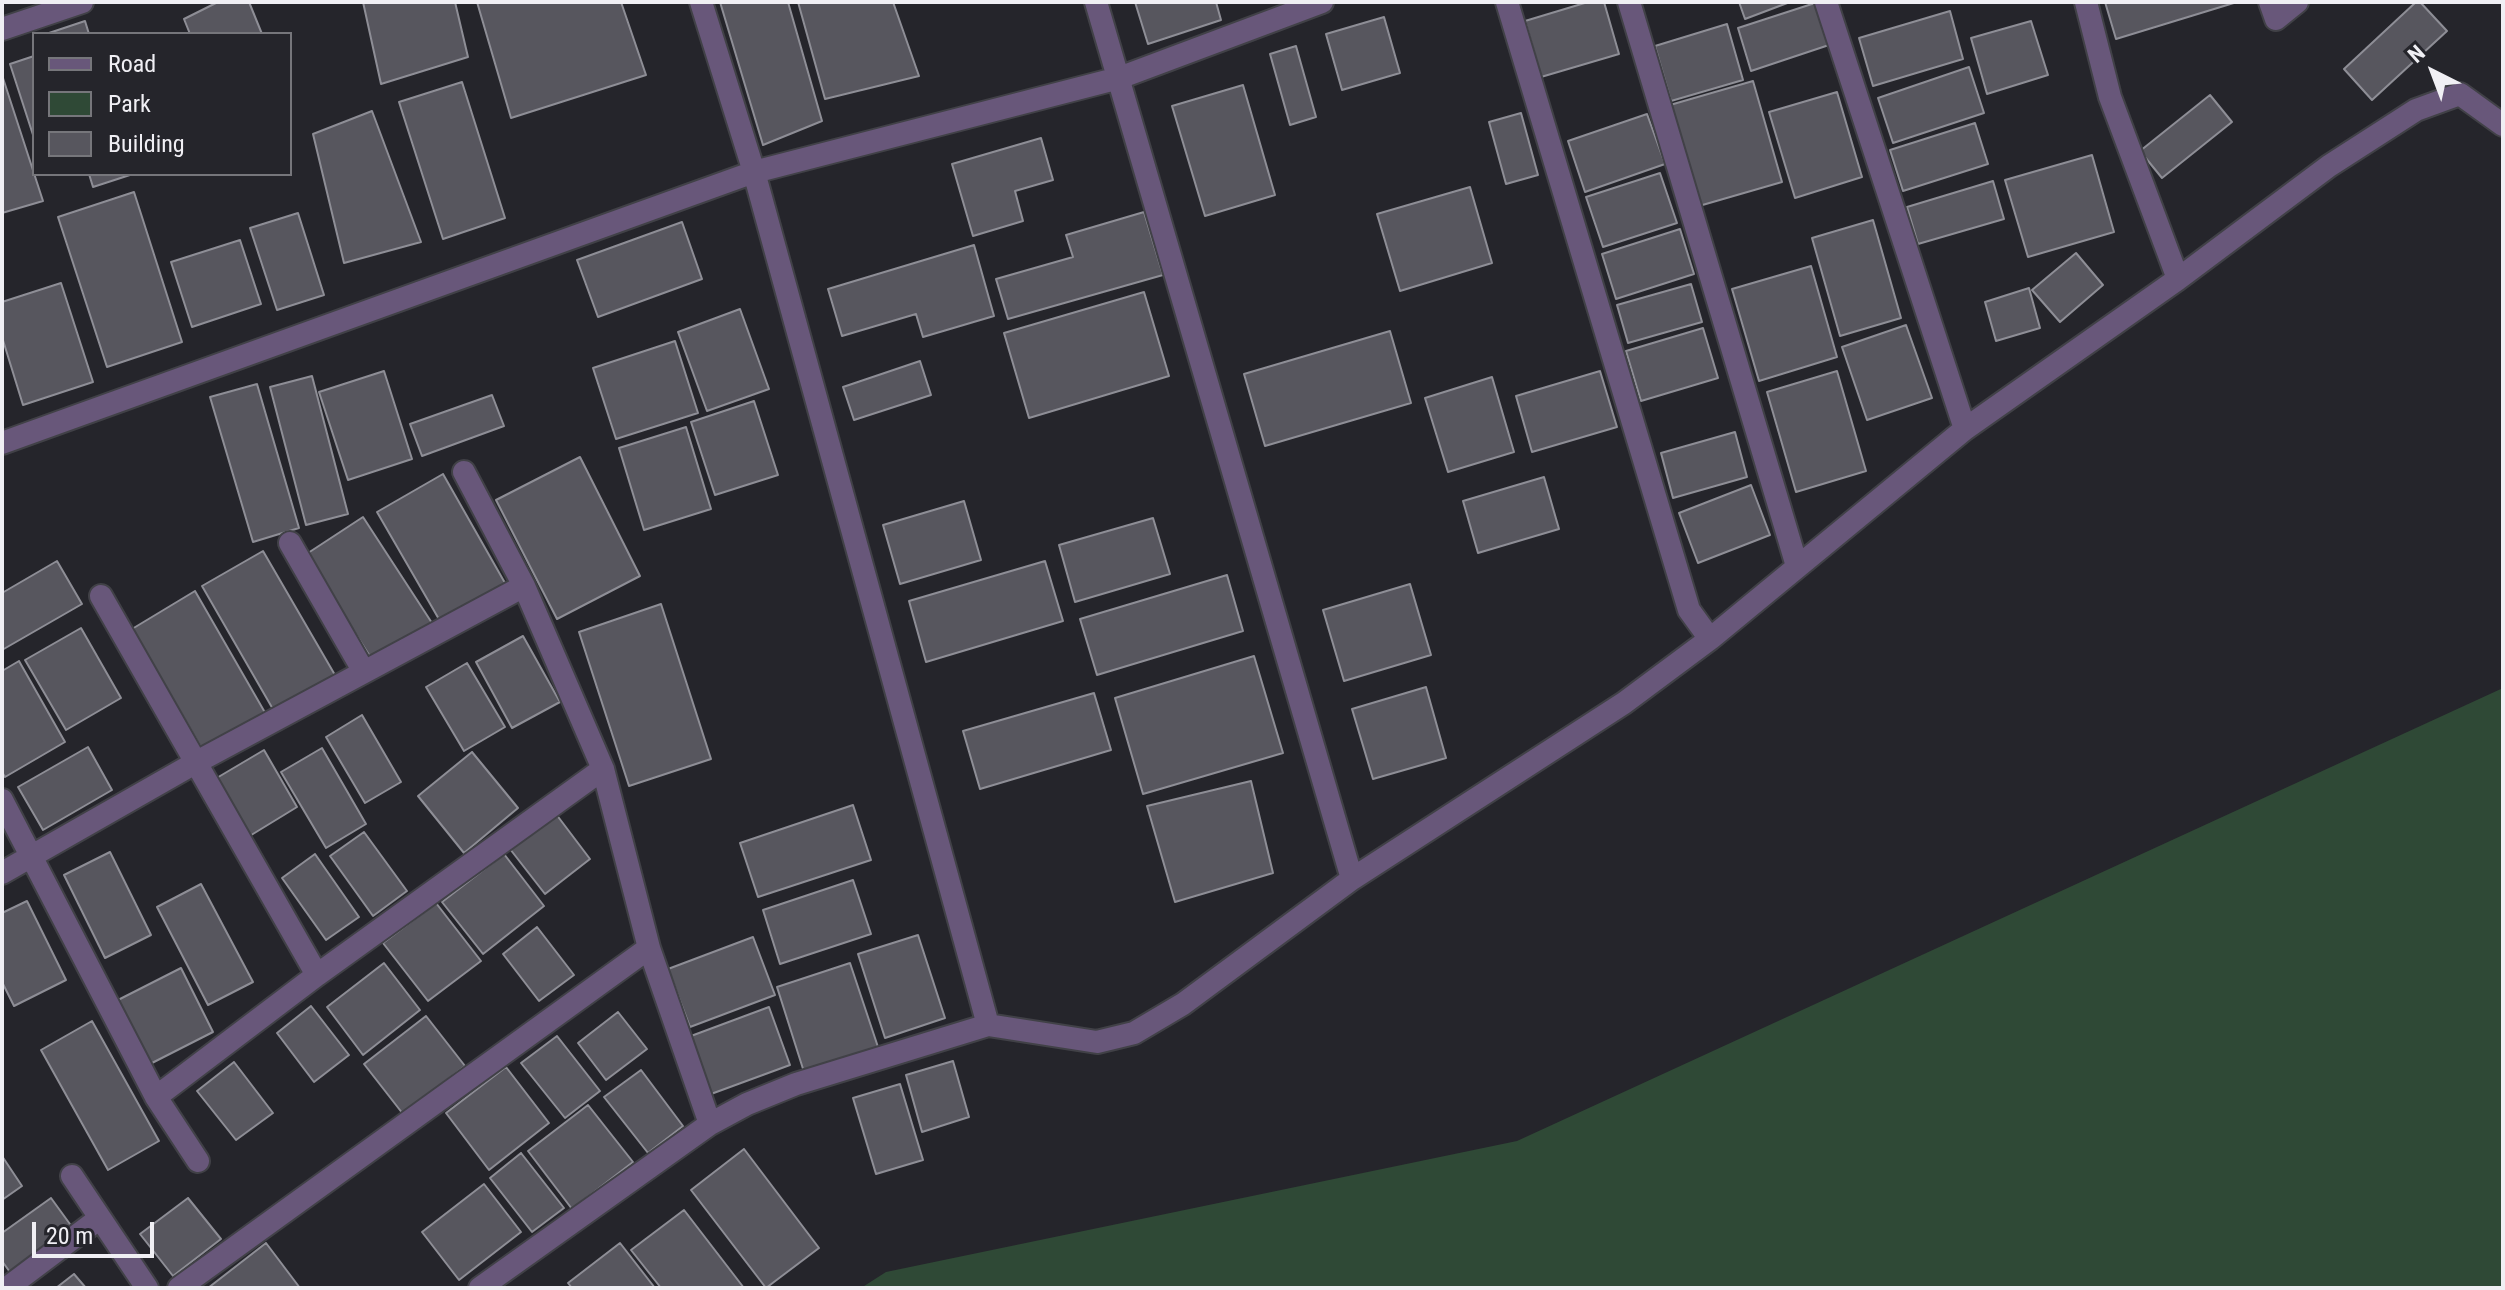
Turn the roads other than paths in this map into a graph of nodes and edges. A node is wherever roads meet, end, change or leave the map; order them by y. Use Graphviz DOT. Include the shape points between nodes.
graph roads {
  1 [pos="82,2"];
  2 [pos="701,2"];
  3 [pos="1096,2"];
  4 [pos="1322,2"];
  5 [pos="1507,2"];
  6 [pos="1629,2"];
  7 [pos="1826,2"];
  8 [pos="2086,2"];
  9 [pos="2270,2"];
  10 [pos="2297,2"];
  11 [pos="2,29"];
  12 [pos="1119,78"];
  13 [pos="2503,125"];
  14 [pos="754,172"];
  15 [pos="2178,279"];
  16 [pos="1965,429"];
  17 [pos="2,443"];
  18 [pos="464,472"];
  19 [pos="290,543"];
  20 [pos="1797,566"];
  21 [pos="524,586"];
  22 [pos="101,596"];
  23 [pos="1710,639"];
  24 [pos="364,672"];
  25 [pos="195,763"];
  26 [pos="603,769"];
  27 [pos="2,800"];
  28 [pos="32,855"];
  29 [pos="2,873"];
  30 [pos="1352,879"];
  31 [pos="649,948"];
  32 [pos="317,975"];
  33 [pos="988,1025"];
  34 [pos="156,1097"];
  35 [pos="710,1124"];
  36 [pos="198,1161"];
  37 [pos="72,1176"];
  38 [pos="100,1218"];
  39 [pos="7,1288"];
  40 [pos="147,1288"];
  41 [pos="179,1288"];
  42 [pos="480,1288"];
  1 -- 11 [label="street"];
  2 -- 14 [label="street"];
  3 -- 12 [label="street"];
  4 -- 12 [label="street"];
  5 -- 23 [label="street" via="1689,610"];
  6 -- 20 [label="street"];
  7 -- 16 [label="street"];
  8 -- 15 [label="street" via="2110,97"];
  9 -- 10 [label="street" via="2276,19"];
  12 -- 14 [label="street"];
  12 -- 30 [label="street"];
  13 -- 15 [label="street" via="2460,94 2416,110 2329,166"];
  14 -- 17 [label="street"];
  14 -- 33 [label="street"];
  15 -- 16 [label="street"];
  16 -- 20 [label="street"];
  18 -- 21 [label="street"];
  19 -- 24 [label="street"];
  20 -- 23 [label="street"];
  21 -- 24 [label="street"];
  21 -- 26 [label="street"];
  22 -- 25 [label="street"];
  23 -- 30 [label="street" via="1624,703"];
  24 -- 25 [label="street"];
  25 -- 28 [label="street"];
  25 -- 32 [label="street"];
  26 -- 31 [label="street"];
  26 -- 32 [label="street"];
  27 -- 28 [label="street"];
  28 -- 29 [label="street"];
  28 -- 34 [label="street"];
  30 -- 33 [label="street" via="1183,1004 1134,1033 1097,1042"];
  31 -- 35 [label="street"];
  31 -- 41 [label="street"];
  32 -- 34 [label="street"];
  33 -- 35 [label="street" via="796,1084"];
  34 -- 36 [label="street"];
  35 -- 42 [label="street"];
  37 -- 38 [label="street"];
  38 -- 39 [label="street"];
  38 -- 40 [label="street"];
}
